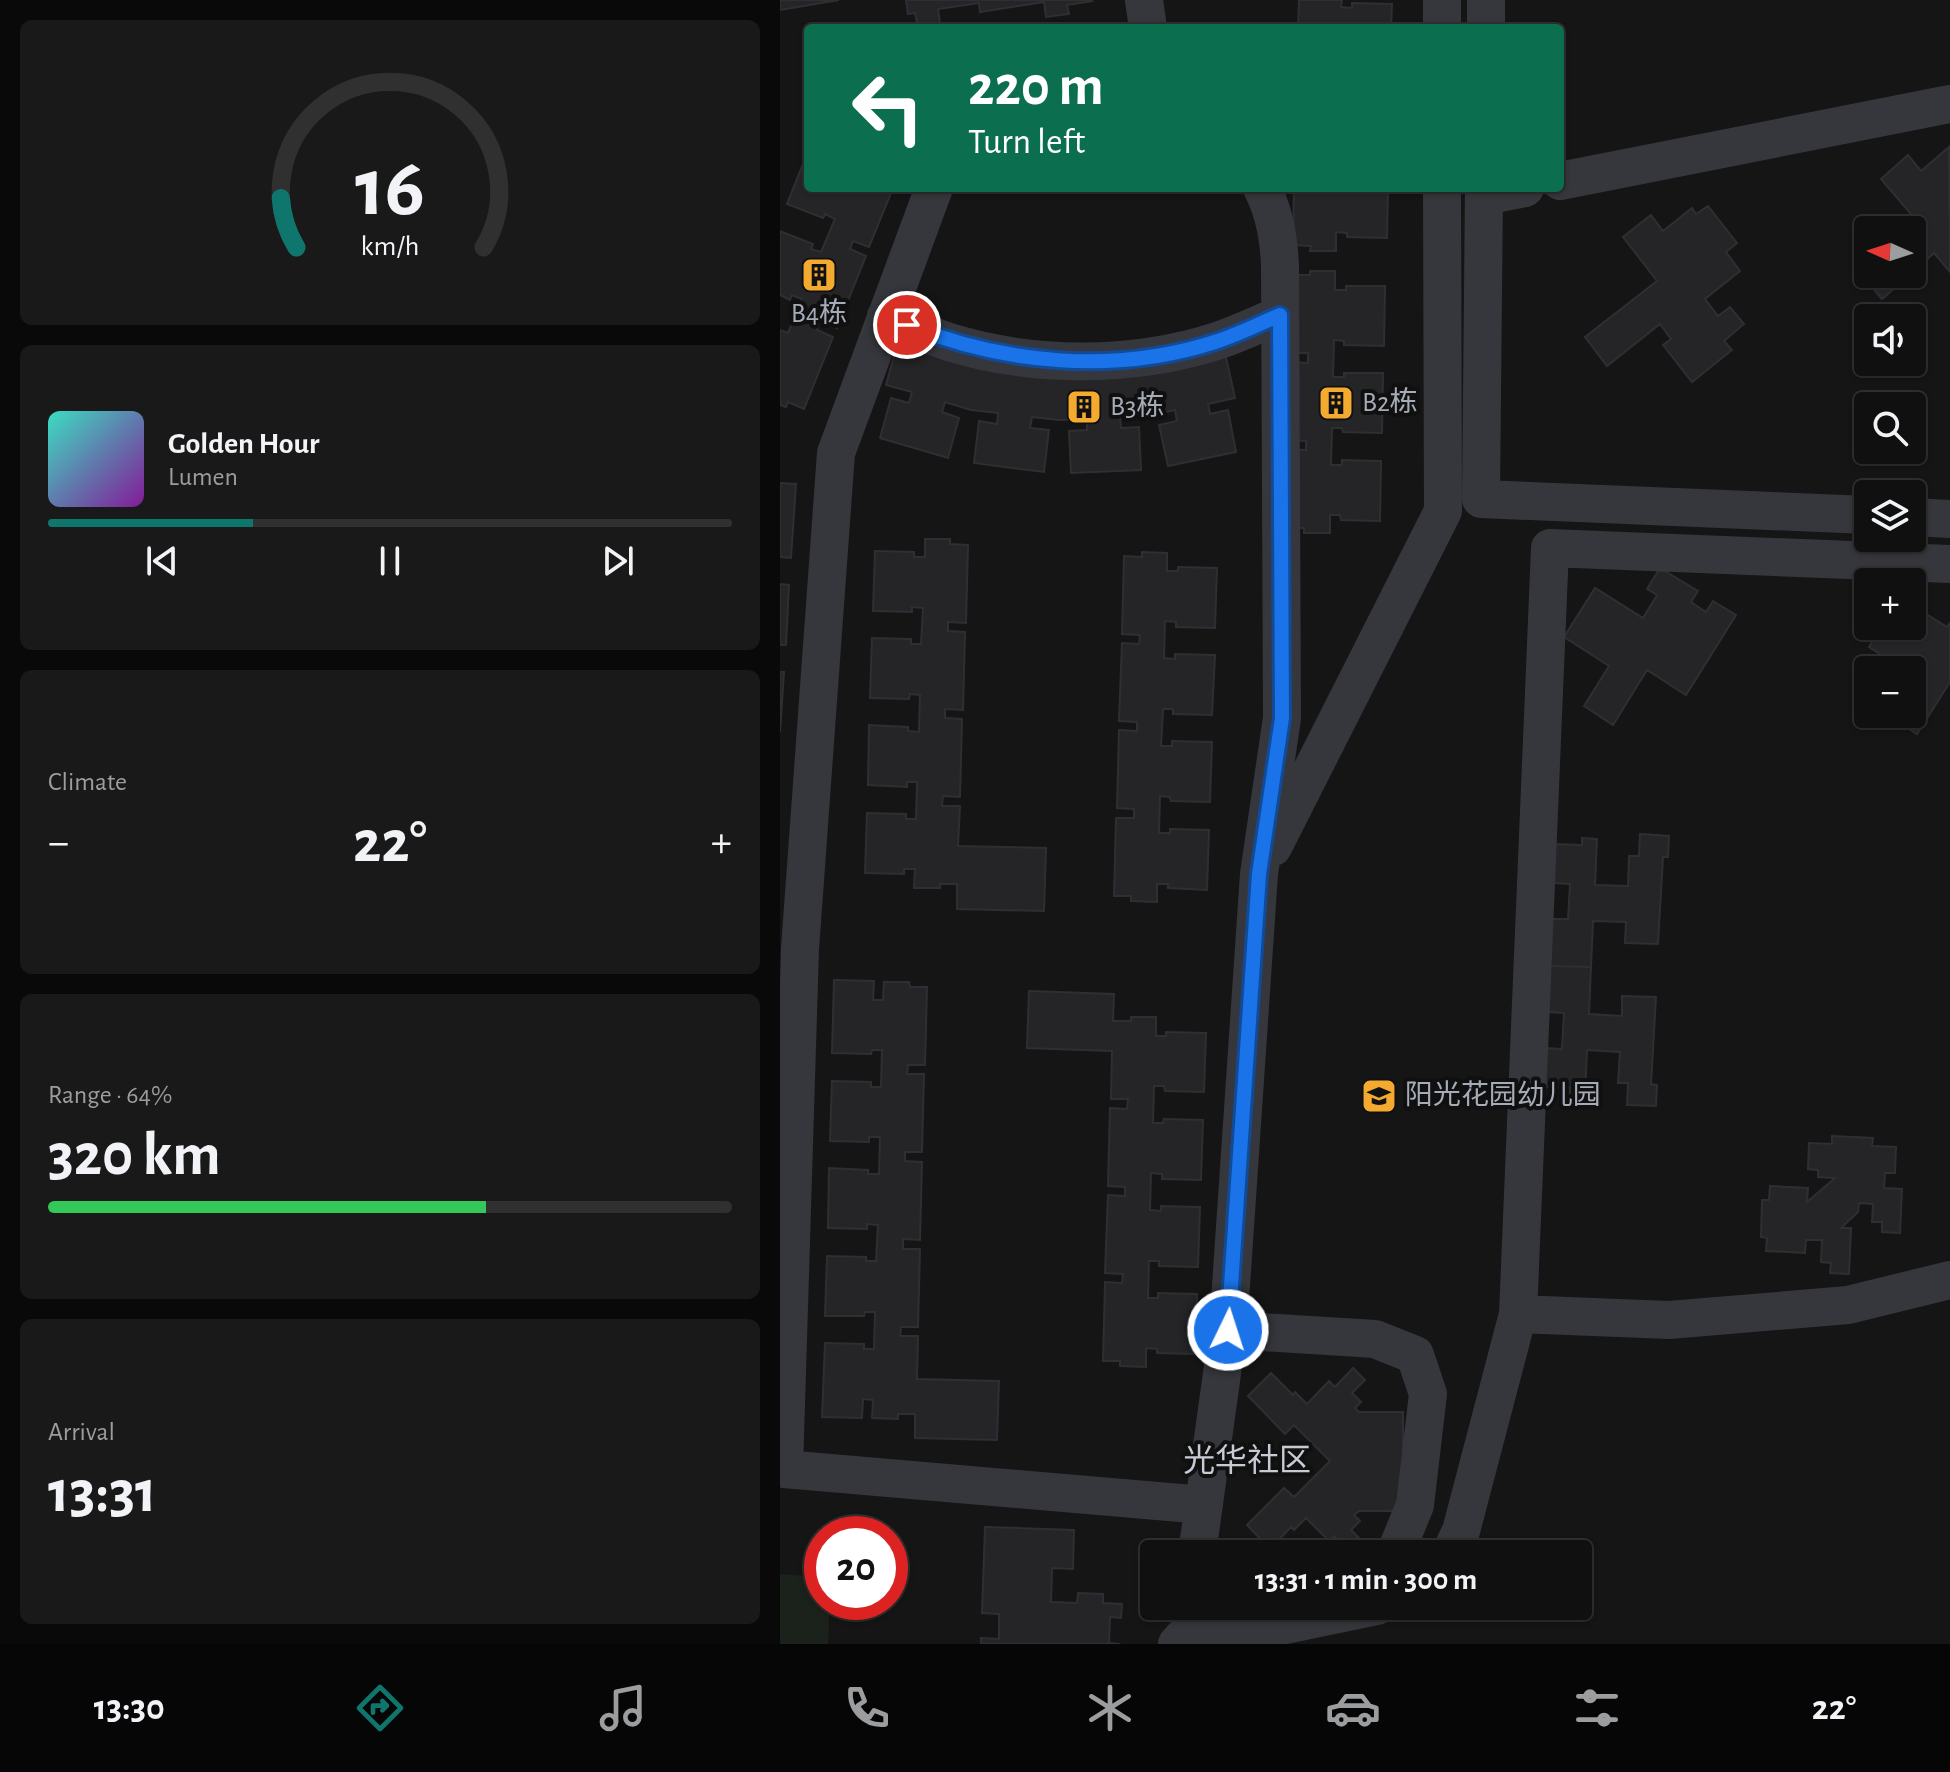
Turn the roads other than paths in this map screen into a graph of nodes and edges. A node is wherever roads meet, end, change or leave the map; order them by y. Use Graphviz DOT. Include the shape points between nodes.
graph roads {
  1 [pos="1144,0"];
  2 [pos="1442,0"];
  3 [pos="1486,0"];
  4 [pos="1147,24"];
  5 [pos="1442,24"];
  6 [pos="1486,24"];
  7 [pos="1950,104"];
  8 [pos="1564,180"];
  9 [pos="932,192"];
  10 [pos="1264,192"];
  11 [pos="1442,192"];
  12 [pos="1484,192"];
  13 [pos="1280,315"];
  14 [pos="886,316"];
  15 [pos="1854,514"];
  16 [pos="1926,518"];
  17 [pos="1950,519"];
  18 [pos="1950,564"];
  19 [pos="1259,874"];
  20 [pos="790,947"];
  21 [pos="1950,1280"];
  22 [pos="1518,1314"];
  23 [pos="1228,1330"];
  24 [pos="1204,1505"];
  25 [pos="1199,1540"];
  26 [pos="1401,1540"];
  27 [pos="1457,1540"];
  28 [pos="1267,1620"];
  29 [pos="1307,1620"];
  30 [pos="1184,1628"];
  31 [pos="1242,1633"];
  1 -- 4 [label="street"];
  2 -- 5 [label="street"];
  3 -- 6 [label="street"];
  7 -- 8 [label="street"];
  9 -- 14 [label="street"];
  10 -- 13 [label="street" via="1279,240"];
  11 -- 19 [label="street" via="1443,511"];
  12 -- 15 [label="street" via="1481,499"];
  13 -- 14 [label="street" via="1217,341 1151,356 1083,362 1016,357 949,342"];
  13 -- 19 [label="street" via="1282,718"];
  14 -- 20 [label="street" via="836,453"];
  16 -- 17 [label="street"];
  18 -- 22 [label="street" via="1550,548"];
  19 -- 23 [label="street"];
  20 -- 24 [label="street" via="784,1469"];
  21 -- 22 [label="street" via="1848,1305 1669,1320"];
  22 -- 27 [label="street"];
  23 -- 24 [label="street"];
  23 -- 26 [label="street" via="1375,1339 1415,1355 1428,1394 1415,1505"];
  24 -- 25 [label="street"];
  28 -- 31 [label="street"];
  29 -- 31 [label="street"];
  30 -- 31 [label="street"];
}
